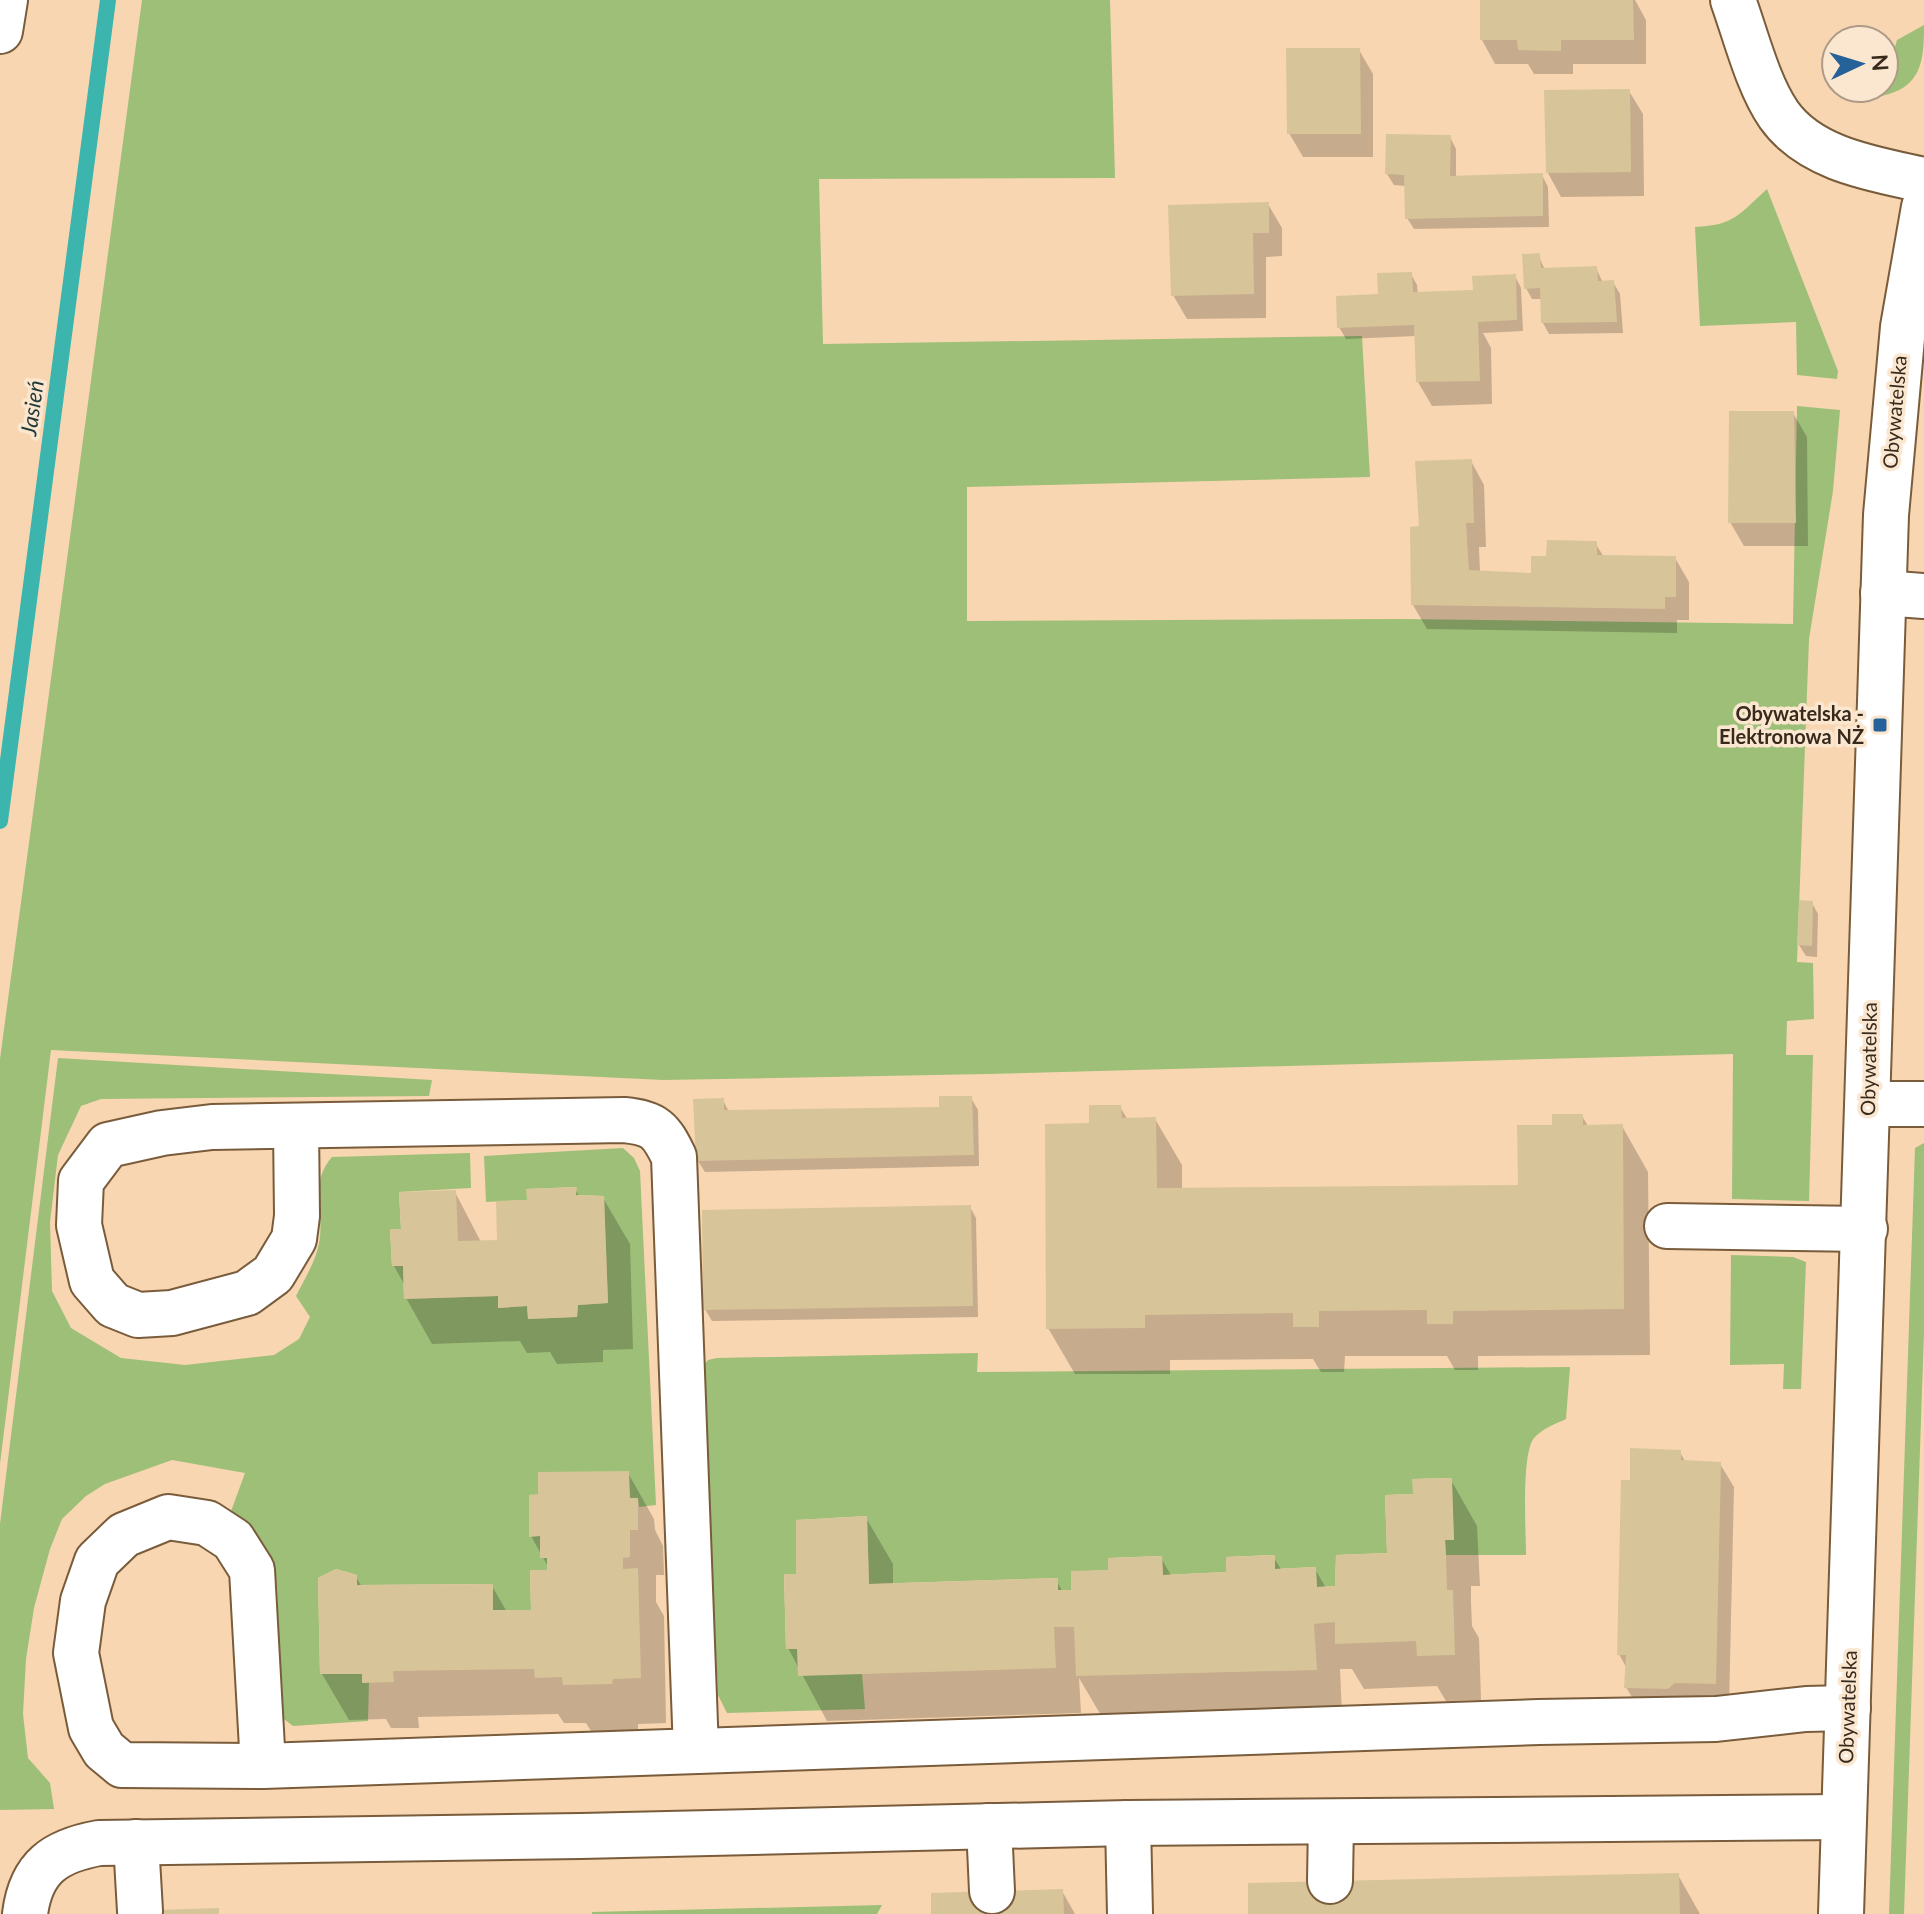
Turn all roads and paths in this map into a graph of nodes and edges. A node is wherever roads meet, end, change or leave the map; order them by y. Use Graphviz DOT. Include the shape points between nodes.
graph roads {
  1 [pos="5,0"];
  2 [pos="1733,0"];
  3 [pos="0,31"];
  4 [pos="1924,180"];
  5 [pos="1924,207"];
  6 [pos="1903,595"];
  7 [pos="1868,1104"];
  8 [pos="1924,1104"];
  9 [pos="296,1126"];
  10 [pos="1667,1226"];
  11 [pos="1865,1229"];
  12 [pos="1848,1708"];
  13 [pos="696,1751"];
  14 [pos="263,1766"];
  15 [pos="1844,1817"];
  16 [pos="1331,1822"];
  17 [pos="1128,1823"];
  18 [pos="989,1826"];
  19 [pos="136,1842"];
  20 [pos="1330,1881"];
  21 [pos="992,1891"];
  22 [pos="140,1911"];
  23 [pos="25,1914"];
  24 [pos="1130,1914"];
  25 [pos="1841,1914"];
  1 -- 3 [label="main road"];
  2 -- 4 [label="main road" via="1781,118 1823,151"];
  5 -- 6 [label="main road, Obywatelska" via="1896,379"];
  6 -- 7 [label="main road, Obywatelska"];
  7 -- 8 [label="main road"];
  7 -- 11 [label="main road, Obywatelska"];
  9 -- 9 [label="main road" via="212,1127 108,1145 81,1181 79,1225 92,1281 113,1305 138,1315 172,1313 247,1293 273,1274 294,1239"];
  9 -- 13 [label="main road" via="624,1120 644,1122 663,1134 674,1157"];
  10 -- 11 [label="main road"];
  11 -- 12 [label="main road, Obywatelska"];
  12 -- 13 [label="main road" via="1716,1719"];
  12 -- 15 [label="main road, Obywatelska"];
  13 -- 14 [label="main road"];
  14 -- 14 [label="main road" via="122,1765 104,1750 91,1728 76,1653 83,1601 97,1561 124,1535 168,1517 207,1523 233,1540 252,1570"];
  15 -- 16 [label="main road"];
  15 -- 25 [label="main road, Obywatelska"];
  16 -- 17 [label="main road"];
  16 -- 20 [label="main road"];
  17 -- 18 [label="main road"];
  17 -- 24 [label="main road"];
  18 -- 19 [label="main road"];
  18 -- 21 [label="main road"];
  19 -- 22 [label="main road"];
  19 -- 23 [label="main road" via="82,1846 56,1856 36,1876"];
}
